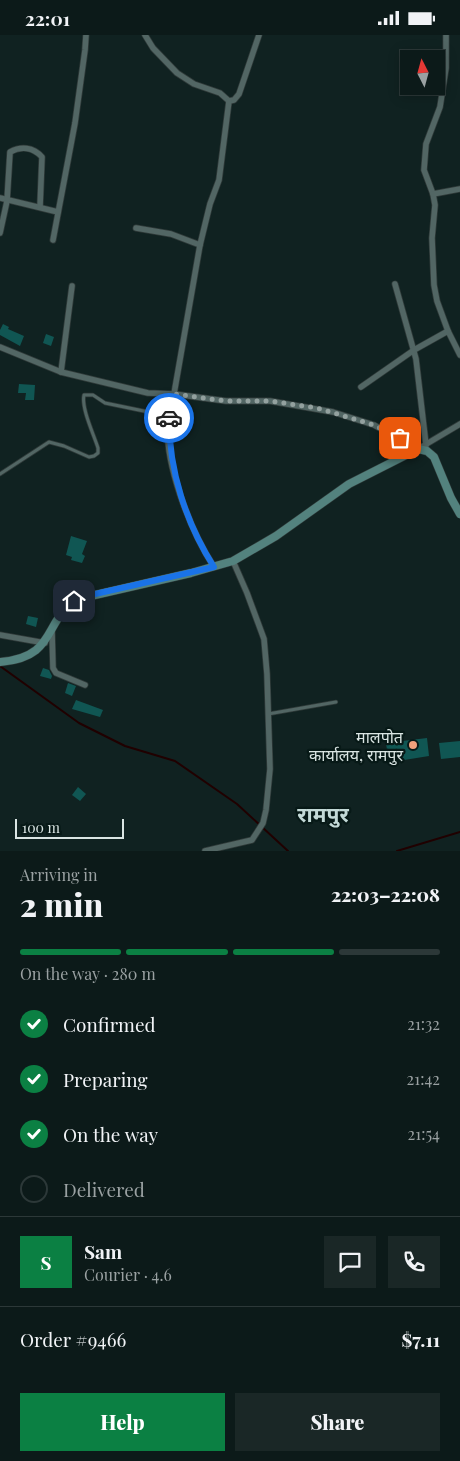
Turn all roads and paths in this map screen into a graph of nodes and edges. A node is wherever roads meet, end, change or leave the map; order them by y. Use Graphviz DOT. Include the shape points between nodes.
graph roads {
  1 [pos="86,35"];
  2 [pos="145,35"];
  3 [pos="446,35"];
  4 [pos="257,36"];
  5 [pos="230,101"];
  6 [pos="460,189"];
  7 [pos="433,194"];
  8 [pos="0,198"];
  9 [pos="7,201"];
  10 [pos="40,207"];
  11 [pos="58,212"];
  12 [pos="136,228"];
  13 [pos="0,233"];
  14 [pos="52,240"];
  15 [pos="200,245"];
  16 [pos="395,285"];
  17 [pos="72,286"];
  18 [pos="448,331"];
  19 [pos="0,347"];
  20 [pos="414,350"];
  21 [pos="460,355"];
  22 [pos="62,372"];
  23 [pos="361,387"];
  24 [pos="174,394"];
  25 [pos="168,417"];
  26 [pos="460,423"];
  27 [pos="426,445"];
  28 [pos="418,449"];
  29 [pos="0,474"];
  30 [pos="460,514"];
  31 [pos="233,561"];
  32 [pos="214,567"];
  33 [pos="52,631"];
  34 [pos="0,635"];
  35 [pos="45,643"];
  36 [pos="4,661"];
  37 [pos="85,685"];
  38 [pos="336,702"];
  39 [pos="268,714"];
  40 [pos="205,851"];
  1 -- 11 [label="street" via="75,123"];
  2 -- 5 [label="street" via="177,73"];
  3 -- 7 [label="street" via="446,68 440,107 424,159 424,170"];
  4 -- 5 [label="street" via="239,94"];
  5 -- 15 [label="street" via="219,180"];
  6 -- 7 [label="street"];
  7 -- 18 [label="street" via="434,285"];
  8 -- 9 [label="street"];
  9 -- 10 [label="street"];
  9 -- 10 [label="street" via="10,152 25,148 42,157"];
  9 -- 13 [label="street"];
  10 -- 11 [label="street"];
  11 -- 14 [label="street"];
  12 -- 15 [label="street" via="171,234"];
  15 -- 24 [label="street"];
  16 -- 20 [label="street"];
  17 -- 22 [label="street"];
  18 -- 20 [label="street"];
  18 -- 21 [label="street"];
  19 -- 22 [label="street"];
  20 -- 23 [label="street"];
  20 -- 27 [label="street"];
  22 -- 24 [label="street" via="148,393"];
  24 -- 25 [label="street"];
  24 -- 28 [label="street" via="226,401 270,401 325,410 374,425"];
  25 -- 29 [label="lane" via="84,395 98,448 94,457 64,445 49,443"];
  25 -- 32 [label="street" via="171,459 184,508"];
  26 -- 27 [label="street"];
  27 -- 28 [label="street"];
  28 -- 30 [label="main road" via="434,457"];
  28 -- 31 [label="main road" via="349,484 276,537"];
  31 -- 32 [label="main road"];
  31 -- 39 [label="street" via="264,639"];
  32 -- 33 [label="main road" via="82,597 67,606"];
  33 -- 35 [label="main road"];
  33 -- 37 [label="street" via="53,668 56,673"];
  34 -- 35 [label="street"];
  35 -- 36 [label="main road" via="29,655"];
  38 -- 39 [label="lane"];
  39 -- 40 [label="street" via="270,769 263,823 252,840"];
}
